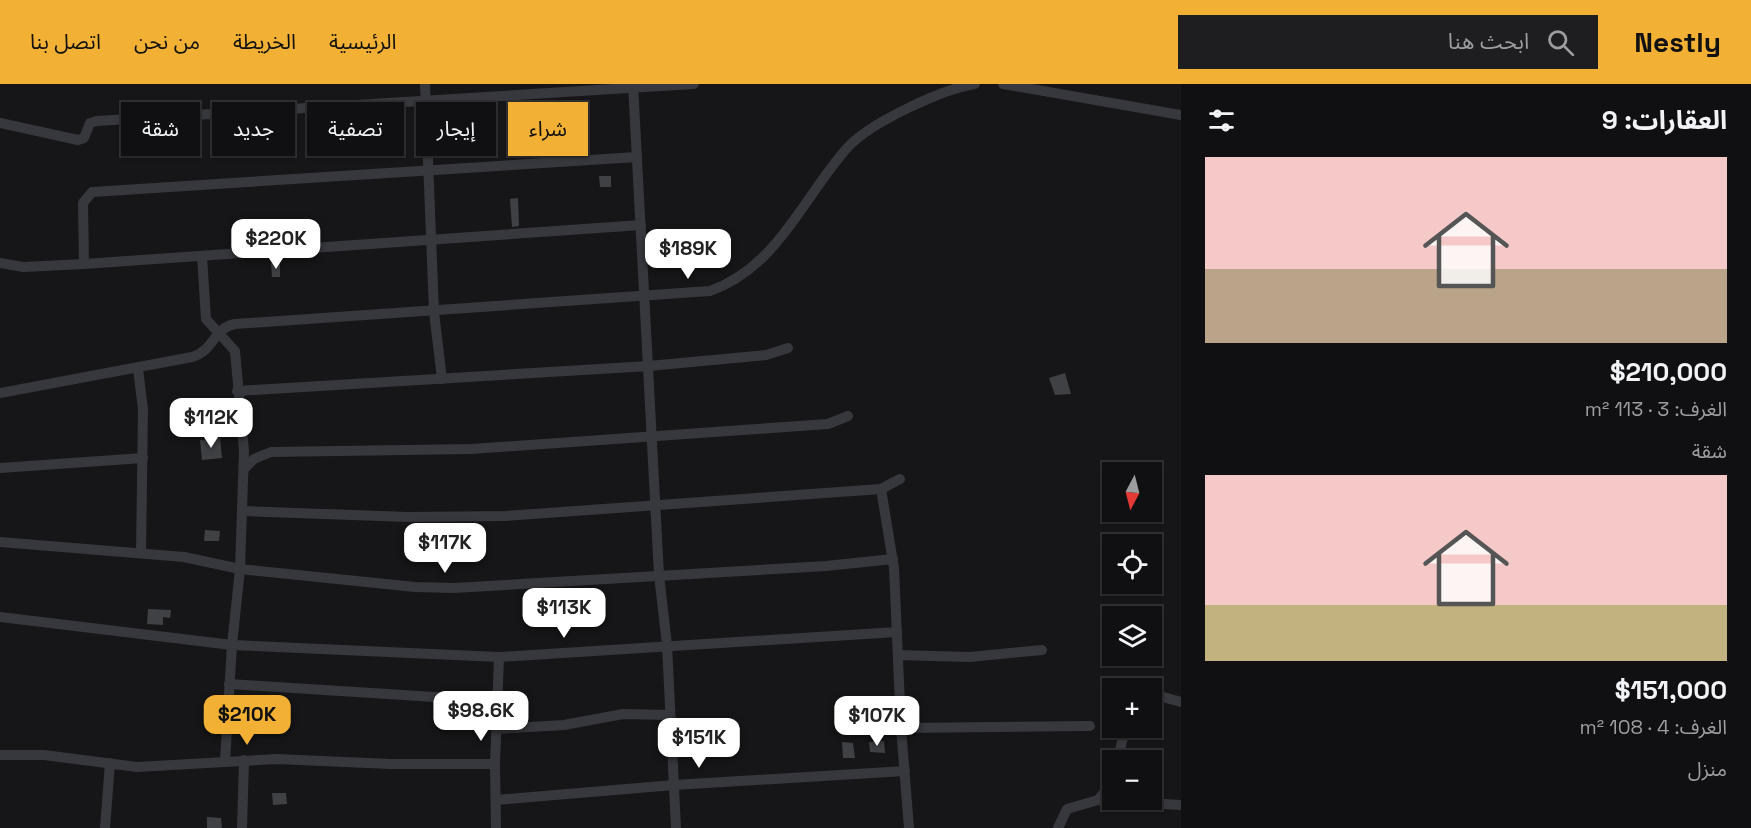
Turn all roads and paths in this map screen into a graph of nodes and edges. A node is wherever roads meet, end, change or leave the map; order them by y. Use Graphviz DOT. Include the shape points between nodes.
graph roads {
  1 [pos="425,84"];
  2 [pos="694,84"];
  3 [pos="967,84"];
  4 [pos="1003,84"];
  5 [pos="633,85"];
  6 [pos="426,99"];
  7 [pos="1181,115"];
  8 [pos="0,123"];
  9 [pos="637,157"];
  10 [pos="429,168"];
  11 [pos="641,225"];
  12 [pos="431,238"];
  13 [pos="202,255"];
  14 [pos="0,263"];
  15 [pos="84,264"];
  16 [pos="646,296"];
  17 [pos="434,312"];
  18 [pos="216,334"];
  19 [pos="788,348"];
  20 [pos="649,366"];
  21 [pos="138,369"];
  22 [pos="442,379"];
  23 [pos="237,391"];
  24 [pos="0,393"];
  25 [pos="848,416"];
  26 [pos="652,436"];
  27 [pos="143,458"];
  28 [pos="0,468"];
  29 [pos="244,469"];
  30 [pos="900,479"];
  31 [pos="882,489"];
  32 [pos="655,505"];
  33 [pos="243,511"];
  34 [pos="0,542"];
  35 [pos="141,553"];
  36 [pos="893,559"];
  37 [pos="240,569"];
  38 [pos="659,575"];
  39 [pos="0,617"];
  40 [pos="897,632"];
  41 [pos="232,645"];
  42 [pos="668,645"];
  43 [pos="1042,650"];
  44 [pos="898,655"];
  45 [pos="499,657"];
  46 [pos="229,684"];
  47 [pos="1162,697"];
  48 [pos="497,701"];
  49 [pos="1181,702"];
  50 [pos="670,715"];
  51 [pos="1090,726"];
  52 [pos="901,728"];
  53 [pos="496,729"];
  54 [pos="0,755"];
  55 [pos="244,760"];
  56 [pos="225,761"];
  57 [pos="110,763"];
  58 [pos="495,764"];
  59 [pos="905,771"];
  60 [pos="674,785"];
  61 [pos="1102,795"];
  62 [pos="495,800"];
  63 [pos="1098,800"];
  64 [pos="1181,805"];
  65 [pos="105,828"];
  66 [pos="242,828"];
  67 [pos="496,828"];
  68 [pos="676,828"];
  69 [pos="909,828"];
  70 [pos="1058,828"];
  1 -- 6 [label="street"];
  2 -- 5 [label="street"];
  3 -- 16 [label="street" via="909,108 867,131 849,146 778,243 735,280 710,291"];
  4 -- 7 [label="street"];
  5 -- 6 [label="street"];
  5 -- 9 [label="street"];
  6 -- 8 [label="street" via="97,121 90,123 84,138 78,140"];
  6 -- 10 [label="street"];
  9 -- 10 [label="street"];
  9 -- 11 [label="street"];
  10 -- 12 [label="street"];
  10 -- 15 [label="street" via="92,192 83,203"];
  11 -- 12 [label="street"];
  11 -- 16 [label="street"];
  12 -- 13 [label="street"];
  12 -- 17 [label="street"];
  13 -- 15 [label="street"];
  13 -- 18 [label="street" via="206,320"];
  14 -- 15 [label="street" via="23,267"];
  16 -- 17 [label="street"];
  16 -- 20 [label="street"];
  17 -- 18 [label="street" via="236,324 225,326"];
  17 -- 22 [label="street"];
  18 -- 21 [label="street" via="201,355"];
  18 -- 23 [label="street" via="235,351"];
  19 -- 20 [label="street" via="766,355"];
  20 -- 22 [label="street"];
  20 -- 26 [label="street"];
  21 -- 24 [label="street"];
  21 -- 27 [label="street"];
  22 -- 23 [label="street"];
  23 -- 29 [label="street"];
  25 -- 26 [label="street" via="828,424"];
  26 -- 29 [label="street" via="471,449 278,452 261,454"];
  26 -- 32 [label="street"];
  27 -- 28 [label="street"];
  27 -- 35 [label="street"];
  29 -- 33 [label="street"];
  30 -- 31 [label="street"];
  31 -- 32 [label="street"];
  31 -- 36 [label="street"];
  32 -- 33 [label="street" via="506,516"];
  32 -- 38 [label="street"];
  33 -- 37 [label="street"];
  34 -- 35 [label="street"];
  35 -- 37 [label="street"];
  36 -- 38 [label="street"];
  36 -- 40 [label="street"];
  37 -- 38 [label="street" via="454,588"];
  37 -- 41 [label="street"];
  38 -- 42 [label="street"];
  39 -- 41 [label="street"];
  40 -- 42 [label="street"];
  40 -- 44 [label="street"];
  41 -- 45 [label="street"];
  41 -- 46 [label="street"];
  42 -- 45 [label="street"];
  42 -- 50 [label="street"];
  43 -- 44 [label="street" via="970,657"];
  44 -- 52 [label="street"];
  45 -- 48 [label="street"];
  46 -- 48 [label="street"];
  46 -- 56 [label="street"];
  47 -- 49 [label="street"];
  48 -- 53 [label="street"];
  50 -- 53 [label="street" via="623,714 564,725"];
  50 -- 60 [label="street"];
  51 -- 52 [label="street"];
  52 -- 59 [label="street"];
  53 -- 58 [label="street"];
  54 -- 57 [label="street" via="44,755"];
  55 -- 56 [label="street"];
  55 -- 58 [label="street"];
  55 -- 66 [label="street"];
  56 -- 57 [label="street" via="152,767"];
  57 -- 65 [label="street"];
  58 -- 62 [label="street"];
  59 -- 60 [label="street"];
  59 -- 69 [label="street"];
  60 -- 62 [label="street"];
  60 -- 68 [label="street"];
  61 -- 63 [label="street"];
  62 -- 67 [label="street"];
  63 -- 64 [label="street"];
  63 -- 70 [label="street" via="1067,809"];
}
